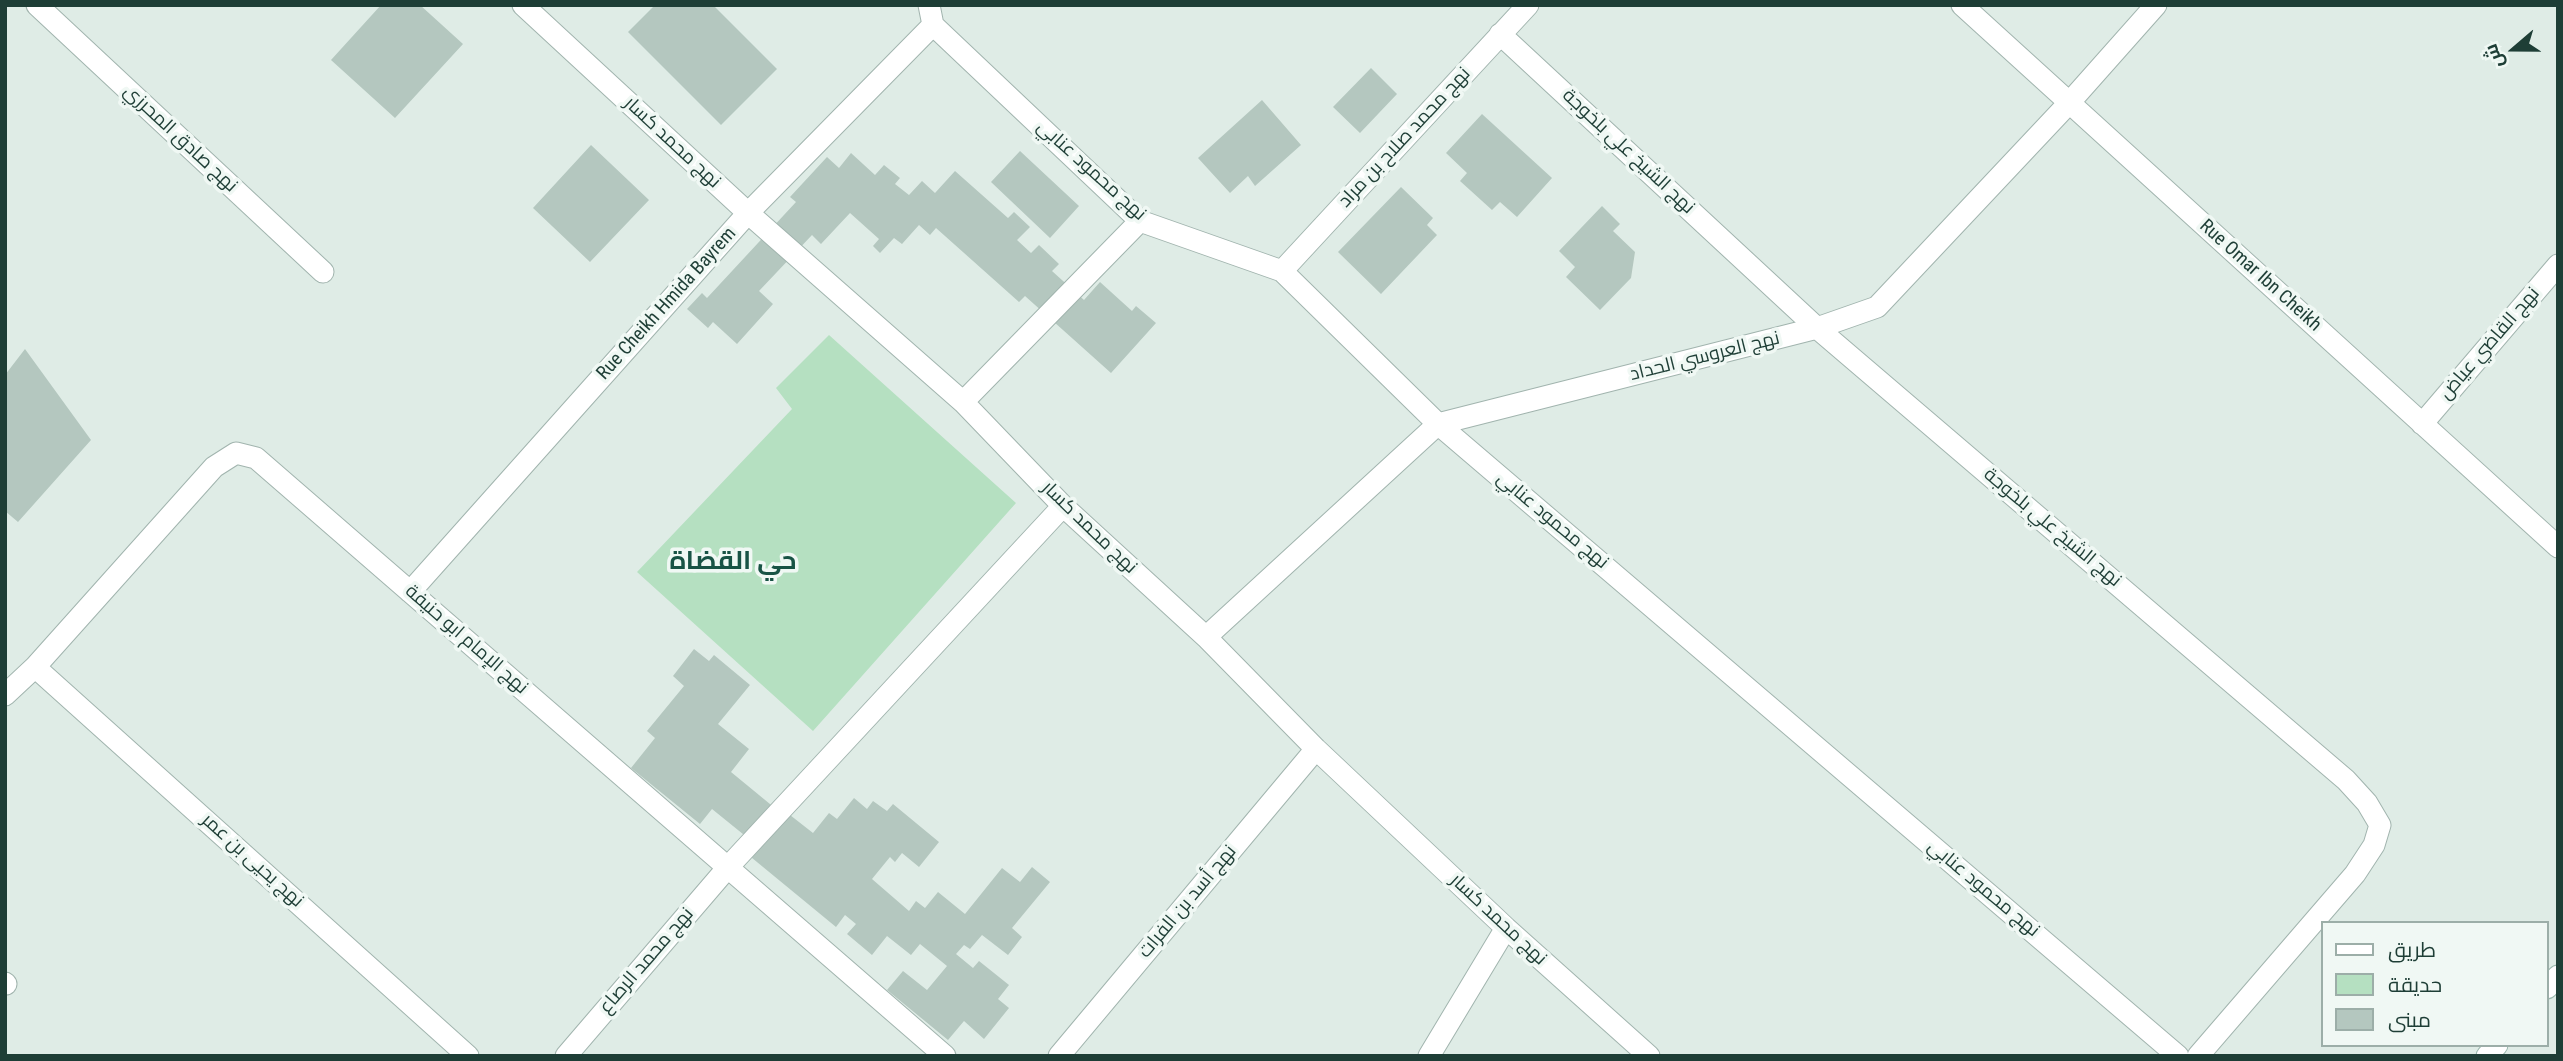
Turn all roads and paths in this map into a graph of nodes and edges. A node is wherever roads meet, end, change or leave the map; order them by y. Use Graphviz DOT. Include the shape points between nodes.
graph roads {
  1 [pos="37,5"];
  2 [pos="523,5"];
  3 [pos="1528,5"];
  4 [pos="1962,5"];
  5 [pos="2156,5"];
  6 [pos="931,15"];
  7 [pos="1500,34"];
  8 [pos="2069,103"];
  9 [pos="748,213"];
  10 [pos="1140,221"];
  11 [pos="2558,265"];
  12 [pos="1282,271"];
  13 [pos="323,272"];
  14 [pos="1817,328"];
  15 [pos="963,402"];
  16 [pos="1438,424"];
  17 [pos="2422,424"];
  18 [pos="1063,506"];
  19 [pos="2558,547"];
  20 [pos="410,592"];
  21 [pos="1206,637"];
  22 [pos="35,667"];
  23 [pos="5,695"];
  24 [pos="1316,749"];
  25 [pos="729,866"];
  26 [pos="1506,928"];
  27 [pos="468,1056"];
  28 [pos="566,1056"];
  29 [pos="945,1056"];
  30 [pos="1059,1056"];
  31 [pos="1429,1056"];
  32 [pos="1649,1056"];
  33 [pos="2178,1056"];
  34 [pos="2198,1056"];
  1 -- 13 [label="street, نهج صادق المحرزي"];
  2 -- 9 [label="street, نهج محمد كسار"];
  3 -- 7 [label="street, نهج محمد صلاح بن مراد"];
  4 -- 8 [label="street, Rue Omar Ibn Cheikh"];
  5 -- 8 [label="street, نهج العروسي الحداد"];
  6 -- 9 [label="street, Rue Cheikh Hmida Bayrem"];
  6 -- 10 [label="street, نهج محمود عنابي"];
  7 -- 12 [label="street, نهج محمد صلاح بن مراد"];
  7 -- 14 [label="street, نهج الشيخ علي بلخوجة"];
  8 -- 14 [label="street, نهج العروسي الحداد" via="1877,307"];
  8 -- 17 [label="street, Rue Omar Ibn Cheikh"];
  9 -- 15 [label="street, نهج محمد كسار"];
  9 -- 20 [label="street, Rue Cheikh Hmida Bayrem"];
  10 -- 12 [label="street, نهج محمود عنابي"];
  10 -- 15 [label="street"];
  11 -- 17 [label="street, نهج القاضي عياض"];
  12 -- 16 [label="street, نهج محمود عنابي"];
  14 -- 16 [label="street, نهج العروسي الحداد"];
  14 -- 34 [label="street, نهج الشيخ علي بلخوجة" via="2346,780 2381,825 2355,874"];
  15 -- 18 [label="street, نهج محمد كسار"];
  16 -- 21 [label="street, نهج العروسي الحداد"];
  16 -- 33 [label="street, نهج محمود عنابي"];
  17 -- 19 [label="street, Rue Omar Ibn Cheikh"];
  18 -- 21 [label="street, نهج محمد كسار"];
  18 -- 25 [label="street, نهج محمد الرصاع"];
  20 -- 22 [label="street, نهج الإمام ابو حنيفة" via="256,458 236,453 214,467"];
  20 -- 25 [label="street, نهج الإمام ابو حنيفة"];
  21 -- 24 [label="street, نهج محمد كسار"];
  22 -- 23 [label="street, نهج الإمام ابو حنيفة"];
  22 -- 27 [label="street, نهج يحيى بن عمر"];
  24 -- 26 [label="street, نهج محمد كسار"];
  24 -- 30 [label="street, نهج أسد بن الفرات"];
  25 -- 28 [label="street, نهج محمد الرصاع"];
  25 -- 29 [label="street, نهج الإمام ابو حنيفة"];
  26 -- 31 [label="street"];
  26 -- 32 [label="street, نهج محمد كسار"];
}
